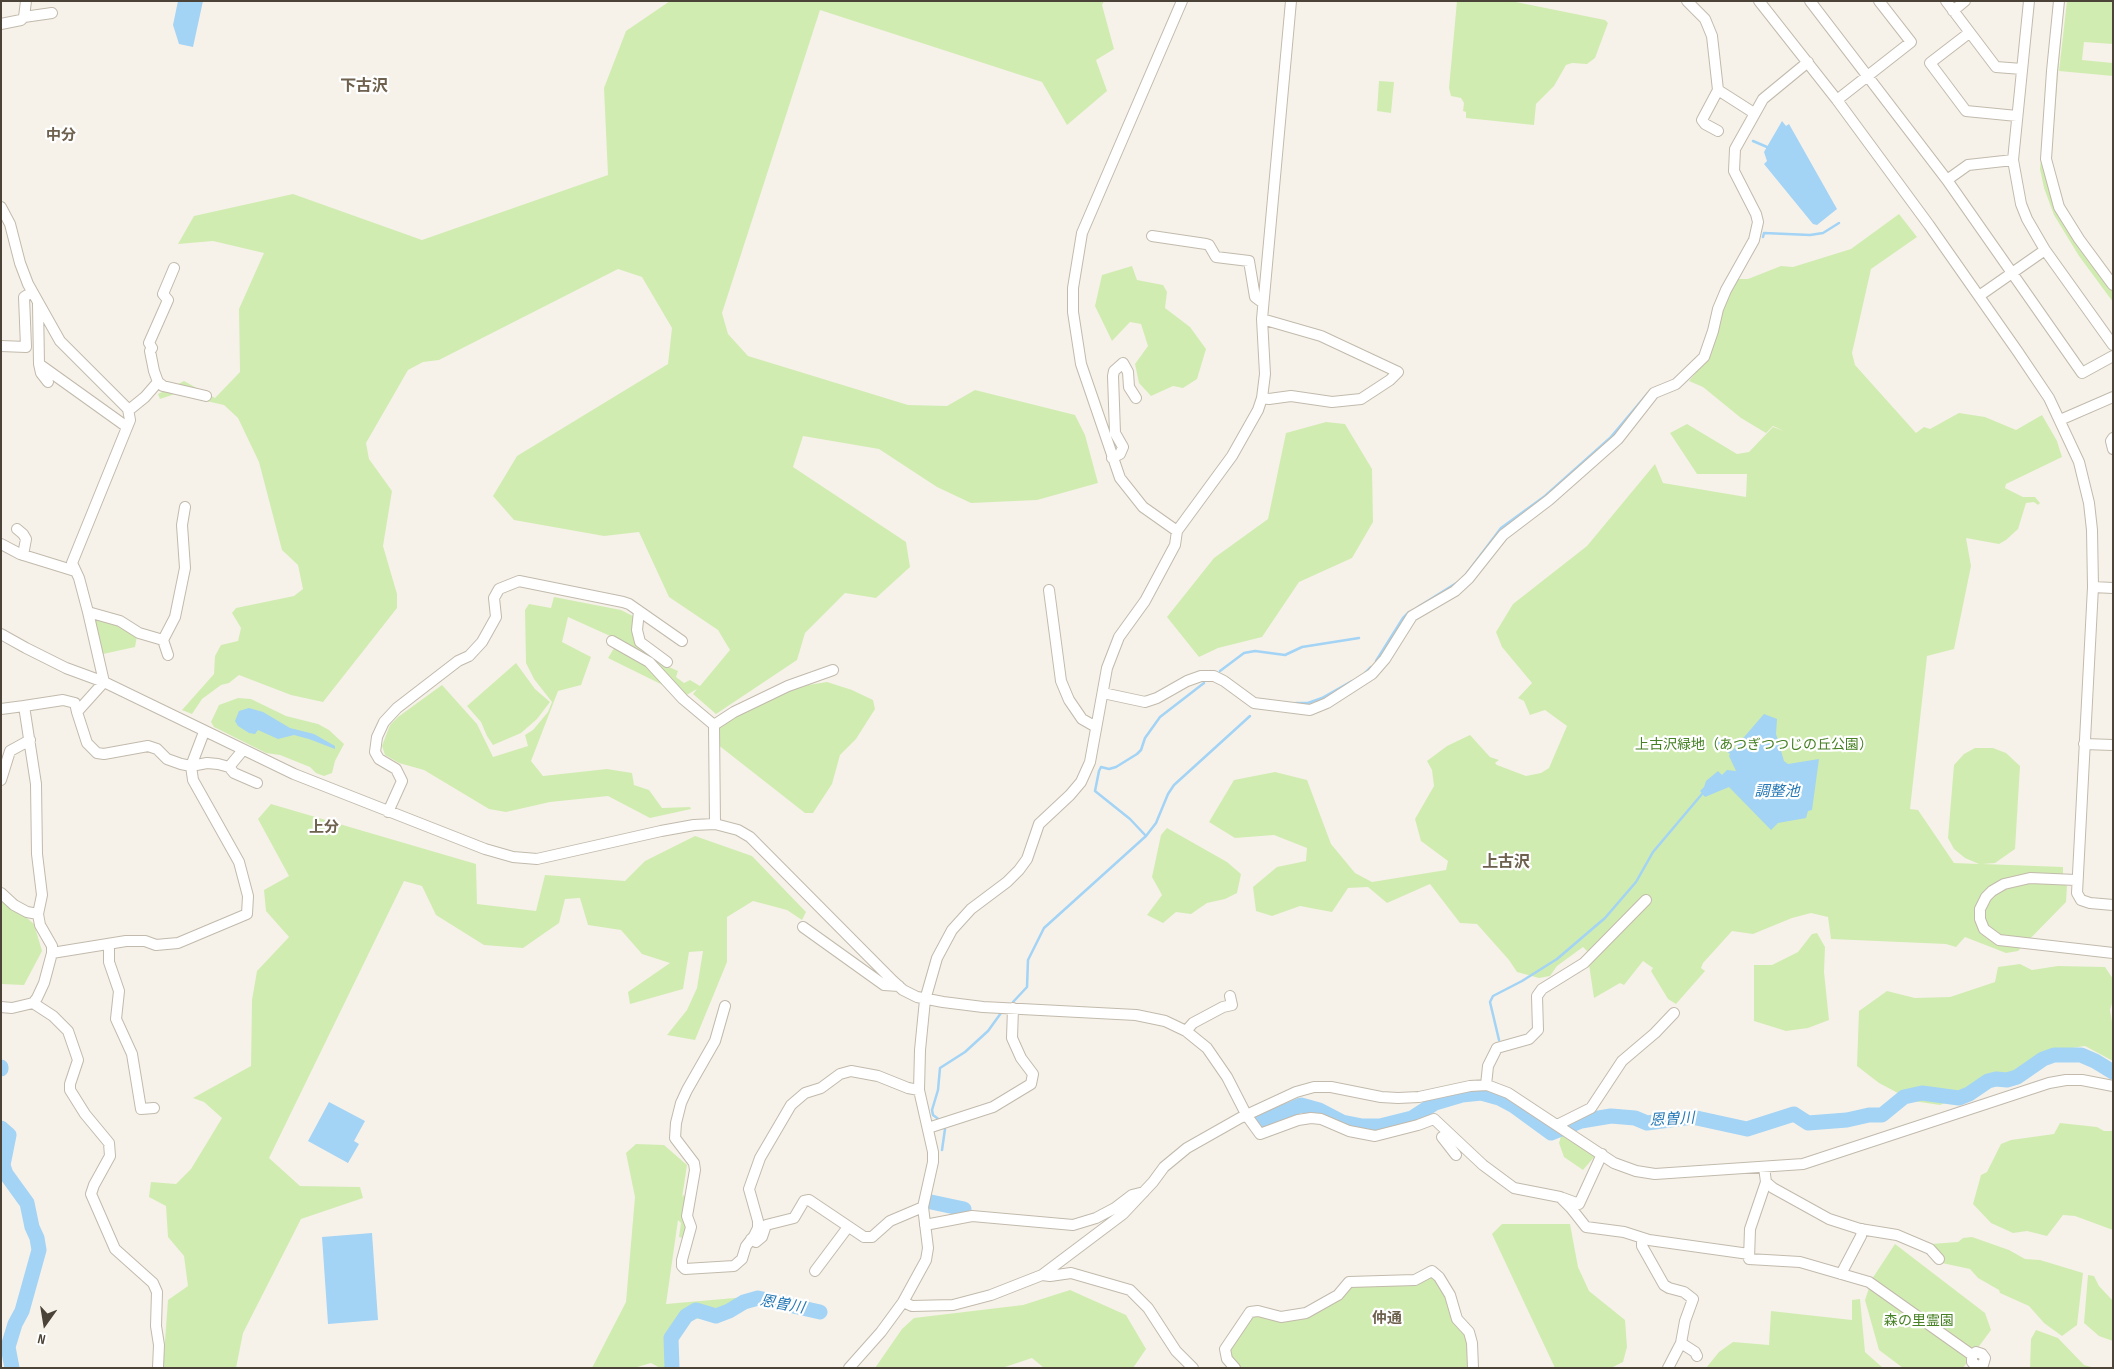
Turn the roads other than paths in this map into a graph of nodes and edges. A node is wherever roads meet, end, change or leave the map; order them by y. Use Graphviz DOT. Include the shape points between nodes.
graph roads {
  1 [pos="26,1"];
  2 [pos="1182,1"];
  3 [pos="1290,1"];
  4 [pos="1687,1"];
  5 [pos="1759,1"];
  6 [pos="1810,1"];
  7 [pos="1879,1"];
  8 [pos="1946,1"];
  9 [pos="1965,1"];
  10 [pos="2029,1"];
  11 [pos="2059,1"];
  12 [pos="1953,11"];
  13 [pos="52,12"];
  14 [pos="24,17"];
  15 [pos="1,24"];
  16 [pos="1969,33"];
  17 [pos="1808,62"];
  18 [pos="2022,69"];
  19 [pos="1868,76"];
  20 [pos="1718,90"];
  21 [pos="1837,100"];
  22 [pos="1754,113"];
  23 [pos="2017,116"];
  24 [pos="1718,131"];
  25 [pos="2013,160"];
  26 [pos="1947,180"];
  27 [pos="1,207"];
  28 [pos="1152,236"];
  29 [pos="2045,250"];
  30 [pos="174,268"];
  31 [pos="2012,273"];
  32 [pos="2113,285"];
  33 [pos="32,292"];
  34 [pos="1979,296"];
  35 [pos="1263,303"];
  36 [pos="38,304"];
  37 [pos="1262,318"];
  38 [pos="2113,345"];
  39 [pos="1,346"];
  40 [pos="2113,356"];
  41 [pos="39,364"];
  42 [pos="48,382"];
  43 [pos="158,382"];
  44 [pos="206,396"];
  45 [pos="2113,397"];
  46 [pos="1136,398"];
  47 [pos="1262,398"];
  48 [pos="129,410"];
  49 [pos="2060,420"];
  50 [pos="127,427"];
  51 [pos="2113,438"];
  52 [pos="2113,449"];
  53 [pos="1112,458"];
  54 [pos="185,507"];
  55 [pos="17,529"];
  56 [pos="1177,530"];
  57 [pos="1,544"];
  58 [pos="23,555"];
  59 [pos="75,572"];
  60 [pos="2093,587"];
  61 [pos="2113,588"];
  62 [pos="1049,590"];
  63 [pos="639,611"];
  64 [pos="88,612"];
  65 [pos="1,634"];
  66 [pos="163,640"];
  67 [pos="612,641"];
  68 [pos="682,641"];
  69 [pos="168,655"];
  70 [pos="667,662"];
  71 [pos="833,670"];
  72 [pos="104,682"];
  73 [pos="1103,693"];
  74 [pos="24,706"];
  75 [pos="1,709"];
  76 [pos="77,712"];
  77 [pos="714,725"];
  78 [pos="1096,727"];
  79 [pos="204,732"];
  80 [pos="30,740"];
  81 [pos="2084,744"];
  82 [pos="2113,745"];
  83 [pos="243,750"];
  84 [pos="191,766"];
  85 [pos="229,768"];
  86 [pos="1,780"];
  87 [pos="257,783"];
  88 [pos="388,812"];
  89 [pos="715,824"];
  90 [pos="2076,880"];
  91 [pos="1,893"];
  92 [pos="1646,900"];
  93 [pos="2113,904"];
  94 [pos="38,914"];
  95 [pos="803,927"];
  96 [pos="109,944"];
  97 [pos="52,953"];
  98 [pos="2113,953"];
  99 [pos="899,986"];
  100 [pos="1230,996"];
  101 [pos="924,1000"];
  102 [pos="33,1003"];
  103 [pos="1,1007"];
  104 [pos="1013,1008"];
  105 [pos="722,1012"];
  106 [pos="1674,1013"];
  107 [pos="1186,1031"];
  108 [pos="1486,1085"];
  109 [pos="2113,1086"];
  110 [pos="919,1090"];
  111 [pos="154,1108"];
  112 [pos="1247,1116"];
  113 [pos="928,1128"];
  114 [pos="1561,1128"];
  115 [pos="1442,1137"];
  116 [pos="1602,1154"];
  117 [pos="1456,1155"];
  118 [pos="1764,1168"];
  119 [pos="1766,1182"];
  120 [pos="1144,1192"];
  121 [pos="1560,1198"];
  122 [pos="923,1207"];
  123 [pos="925,1225"];
  124 [pos="848,1227"];
  125 [pos="1862,1229"];
  126 [pos="1642,1238"];
  127 [pos="751,1240"];
  128 [pos="1749,1254"];
  129 [pos="1939,1259"];
  130 [pos="814,1271"];
  131 [pos="1841,1274"];
  132 [pos="1042,1275"];
  133 [pos="903,1302"];
  134 [pos="1682,1343"];
  135 [pos="1972,1355"];
  136 [pos="1697,1356"];
  137 [pos="158,1368"];
  138 [pos="849,1368"];
  139 [pos="1193,1368"];
  140 [pos="1235,1368"];
  141 [pos="1473,1368"];
  142 [pos="1668,1368"];
  1 -- 14 [label="street"];
  2 -- 53 [label="street" via="1092,207 1076,262 1073,288 1076,339"];
  3 -- 35 [label="street"];
  4 -- 20 [label="street" via="1705,19 1712,36"];
  5 -- 17 [label="street"];
  6 -- 19 [label="street"];
  7 -- 19 [label="street" via="1911,42"];
  8 -- 12 [label="street"];
  9 -- 12 [label="street"];
  10 -- 18 [label="street"];
  11 -- 32 [label="street" via="2046,160 2059,207"];
  12 -- 16 [label="street"];
  13 -- 14 [label="street"];
  14 -- 15 [label="street"];
  16 -- 18 [label="street" via="1996,67"];
  16 -- 23 [label="street" via="1930,63 1966,111"];
  17 -- 21 [label="street"];
  17 -- 22 [label="street" via="1768,93"];
  18 -- 23 [label="street"];
  19 -- 21 [label="street"];
  19 -- 26 [label="street"];
  20 -- 22 [label="street"];
  20 -- 24 [label="street" via="1702,120"];
  21 -- 34 [label="street"];
  22 -- 73 [label="street" via="1734,149 1734,171 1758,222 1754,240 1718,309 1704,357 1676,384 1654,393 1618,438 1549,500 1504,535 1455,591 1412,616 1372,674 1328,703 1310,710 1254,703 1214,676 1187,681 1145,702"];
  23 -- 25 [label="street"];
  25 -- 26 [label="street" via="1968,165"];
  25 -- 29 [label="street" via="2021,204"];
  26 -- 31 [label="street"];
  27 -- 33 [label="street" via="10,224"];
  28 -- 35 [label="street" via="1206,244 1216,257 1249,261 1255,297"];
  29 -- 31 [label="street"];
  29 -- 38 [label="street"];
  30 -- 43 [label="street" via="163,294 168,300 149,343"];
  31 -- 34 [label="street"];
  31 -- 40 [label="street" via="2082,373"];
  33 -- 36 [label="street"];
  33 -- 39 [label="street" via="24,297 26,346"];
  34 -- 49 [label="street" via="2049,398"];
  35 -- 37 [label="street"];
  36 -- 41 [label="street"];
  36 -- 48 [label="street" via="60,341"];
  37 -- 47 [label="street" via="1265,374"];
  37 -- 47 [label="street" via="1321,336 1398,372 1361,399 1332,402 1291,396"];
  41 -- 42 [label="street"];
  41 -- 50 [label="street"];
  43 -- 44 [label="street"];
  43 -- 48 [label="street"];
  45 -- 49 [label="street"];
  46 -- 53 [label="street" via="1129,387 1128,372 1123,363 1112,376 1115,433 1123,448"];
  47 -- 56 [label="street" via="1232,456"];
  48 -- 50 [label="street"];
  49 -- 60 [label="street" via="2079,462 2089,503 2093,533"];
  50 -- 59 [label="street" via="77,546 72,562"];
  51 -- 52 [label="street"];
  53 -- 56 [label="street" via="1120,478 1135,499"];
  54 -- 66 [label="street" via="182,526 185,568 175,617"];
  55 -- 58 [label="street" via="26,539"];
  56 -- 73 [label="street" via="1175,545 1119,637 1107,668"];
  57 -- 58 [label="street"];
  58 -- 59 [label="street"];
  59 -- 64 [label="street"];
  60 -- 61 [label="street"];
  60 -- 81 [label="street"];
  62 -- 78 [label="street" via="1061,681 1082,719"];
  63 -- 68 [label="street"];
  63 -- 70 [label="street" via="637,630 640,642"];
  63 -- 88 [label="street" via="623,602 519,581 499,589 494,598 496,617 482,642 469,656 458,660 397,708 384,722 375,752 396,769 402,781"];
  64 -- 66 [label="street" via="120,621 139,633"];
  64 -- 72 [label="street"];
  65 -- 72 [label="street" via="66,668"];
  66 -- 69 [label="street"];
  67 -- 77 [label="street" via="649,662 672,692"];
  71 -- 77 [label="street" via="788,686"];
  72 -- 76 [label="street"];
  72 -- 79 [label="street"];
  73 -- 78 [label="street"];
  74 -- 75 [label="street"];
  74 -- 76 [label="street" via="63,700 75,704"];
  74 -- 80 [label="street"];
  76 -- 84 [label="street" via="87,743 98,753 148,746 168,759"];
  77 -- 89 [label="street"];
  78 -- 101 [label="street" via="1090,762 1080,782 1039,824 1027,859 1019,870 971,909 952,930 936,958"];
  79 -- 83 [label="street"];
  79 -- 84 [label="street"];
  80 -- 86 [label="street" via="10,751"];
  80 -- 94 [label="street" via="36,784 37,854 42,895"];
  81 -- 82 [label="street"];
  81 -- 90 [label="street"];
  83 -- 85 [label="street"];
  83 -- 88 [label="street"];
  84 -- 85 [label="street" via="206,763"];
  84 -- 96 [label="street" via="193,780 240,862 248,896 248,914 178,943 126,941"];
  85 -- 87 [label="street"];
  88 -- 89 [label="street" via="485,849 537,859 661,831"];
  89 -- 99 [label="street" via="750,837"];
  90 -- 93 [label="street" via="2076,893 2081,900"];
  90 -- 98 [label="street" via="2030,878 2004,884 1986,897 1980,909 1984,929 1998,940"];
  91 -- 94 [label="street" via="14,905"];
  92 -- 108 [label="street" via="1584,963 1542,989 1537,996 1538,1030 1529,1039 1497,1048 1488,1066"];
  94 -- 97 [label="street"];
  95 -- 99 [label="street" via="884,985"];
  96 -- 97 [label="street"];
  96 -- 111 [label="street" via="108,962 119,991 116,1019 132,1054 141,1108"];
  97 -- 102 [label="street" via="44,983"];
  99 -- 101 [label="street"];
  100 -- 107 [label="street" via="1232,1005 1193,1022"];
  101 -- 104 [label="street"];
  101 -- 110 [label="street"];
  102 -- 103 [label="street"];
  102 -- 137 [label="street" via="68,1031 78,1060 70,1090 109,1143 110,1156 91,1194 115,1248 154,1283 157,1292"];
  104 -- 107 [label="street" via="1136,1014 1165,1021"];
  104 -- 113 [label="street" via="1012,1038 1021,1058 1034,1074 1031,1084 993,1107"];
  105 -- 127 [label="street" via="715,1041 681,1102 676,1123 675,1138 694,1163 695,1170 687,1216 691,1227 682,1266 685,1269 734,1266 742,1259"];
  106 -- 114 [label="street" via="1622,1060 1591,1108"];
  107 -- 112 [label="street" via="1207,1048 1228,1077"];
  108 -- 112 [label="street" via="1398,1098 1331,1086 1314,1087 1296,1092"];
  108 -- 114 [label="street" via="1508,1093"];
  109 -- 118 [label="street" via="2082,1080 2049,1083 1826,1158"];
  110 -- 113 [label="street"];
  110 -- 127 [label="street" via="851,1071 840,1074 822,1088 805,1093 791,1105 760,1158 749,1189 758,1221"];
  112 -- 120 [label="street" via="1187,1148 1164,1167"];
  112 -- 121 [label="street" via="1260,1134 1310,1118 1375,1136 1434,1119 1483,1165 1514,1188"];
  113 -- 122 [label="street" via="933,1162"];
  114 -- 116 [label="street"];
  115 -- 117 [label="street"];
  116 -- 118 [label="street" via="1628,1168 1655,1174"];
  116 -- 121 [label="street" via="1579,1204"];
  118 -- 119 [label="street"];
  119 -- 125 [label="street" via="1829,1218"];
  119 -- 128 [label="street" via="1750,1229"];
  120 -- 123 [label="street" via="1132,1195 1096,1218 1073,1225 972,1216"];
  120 -- 132 [label="street" via="1123,1214"];
  121 -- 126 [label="street" via="1586,1227"];
  122 -- 123 [label="street"];
  122 -- 124 [label="street" via="890,1220 872,1237 864,1237"];
  123 -- 133 [label="street" via="926,1260"];
  124 -- 127 [label="street" via="809,1200 804,1201 794,1218 766,1225 762,1237 756,1242"];
  124 -- 130 [label="street"];
  125 -- 129 [label="street" via="1902,1236 1930,1250"];
  125 -- 131 [label="street"];
  126 -- 128 [label="street"];
  126 -- 134 [label="street" via="1642,1246 1664,1285 1693,1299"];
  128 -- 131 [label="street" via="1750,1259 1790,1260"];
  131 -- 135 [label="street" via="1869,1282"];
  132 -- 133 [label="street" via="991,1295 953,1305 912,1306"];
  132 -- 139 [label="street" via="1071,1273 1130,1290 1148,1308 1176,1351"];
  133 -- 138 [label="street"];
  134 -- 136 [label="street"];
  134 -- 142 [label="street"];
  140 -- 141 [label="street" via="1227,1359 1225,1349 1250,1312 1281,1317 1306,1313 1338,1295 1349,1282 1415,1280 1433,1268 1450,1295 1457,1319 1469,1332"];
}
